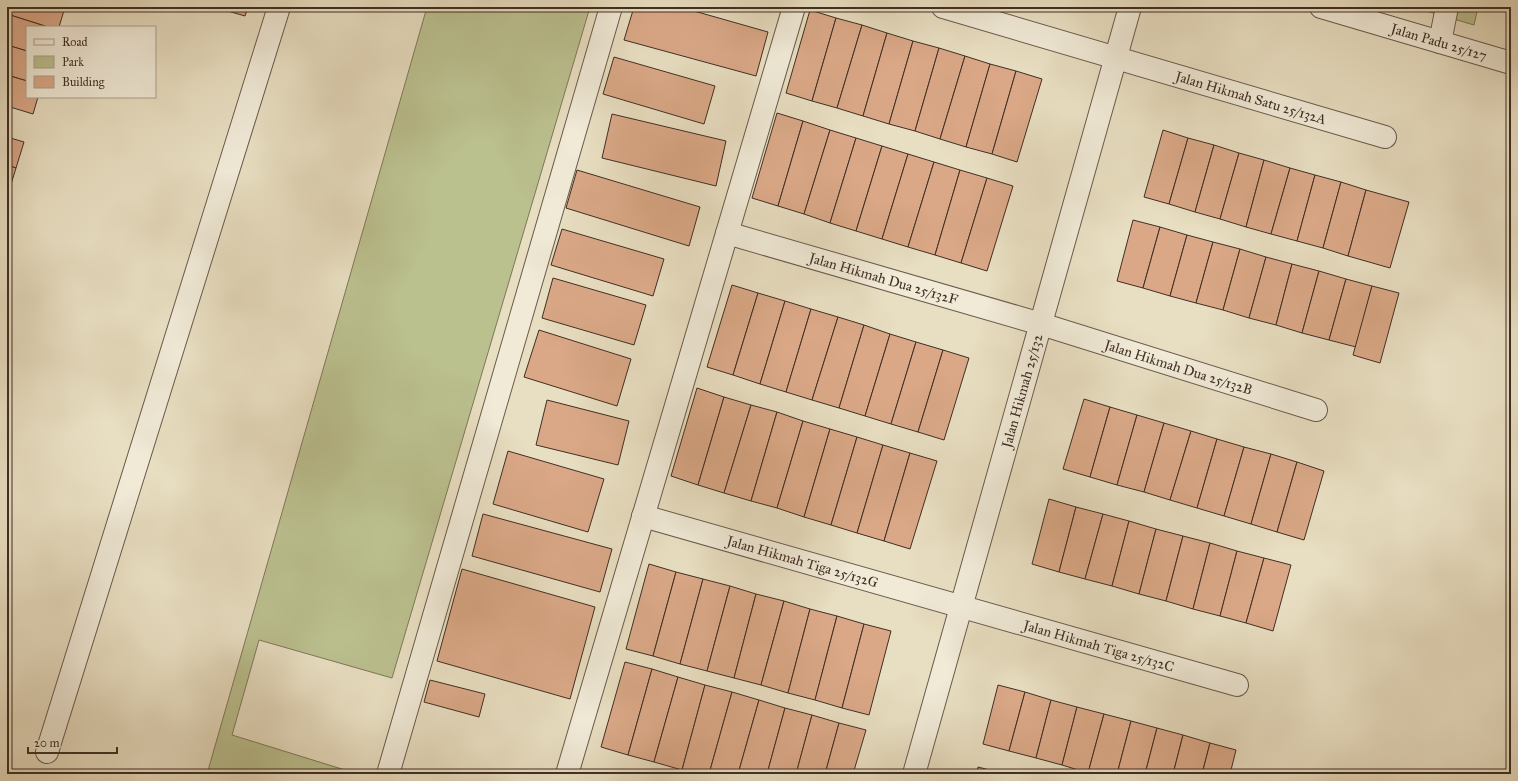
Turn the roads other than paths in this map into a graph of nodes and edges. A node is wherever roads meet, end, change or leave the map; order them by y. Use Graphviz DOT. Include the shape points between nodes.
graph roads {
  1 [pos="279,7"];
  2 [pos="611,7"];
  3 [pos="794,7"];
  4 [pos="943,7"];
  5 [pos="1130,7"];
  6 [pos="1321,7"];
  7 [pos="1447,7"];
  8 [pos="1440,42"];
  9 [pos="1116,58"];
  10 [pos="1511,63"];
  11 [pos="1385,137"];
  12 [pos="727,233"];
  13 [pos="1041,324"];
  14 [pos="1316,410"];
  15 [pos="644,516"];
  16 [pos="962,606"];
  17 [pos="1237,685"];
  18 [pos="47,752"];
  19 [pos="388,774"];
  20 [pos="567,774"];
  21 [pos="914,774"];
  1 -- 18 [label="street"];
  2 -- 19 [label="street"];
  3 -- 12 [label="street"];
  4 -- 9 [label="street, Jalan Hikmah Satu 25/132A"];
  5 -- 9 [label="street, Jalan Hikmah 25/132"];
  6 -- 8 [label="street, Jalan Padu 25/127"];
  7 -- 8 [label="street"];
  8 -- 10 [label="street, Jalan Padu 25/127"];
  9 -- 11 [label="street, Jalan Hikmah Satu 25/132A"];
  9 -- 13 [label="street, Jalan Hikmah 25/132"];
  12 -- 13 [label="street, Jalan Hikmah Dua 25/132F"];
  12 -- 15 [label="street"];
  13 -- 14 [label="street, Jalan Hikmah Dua 25/132B"];
  13 -- 16 [label="street, Jalan Hikmah 25/132"];
  15 -- 16 [label="street, Jalan Hikmah Tiga 25/132G"];
  15 -- 20 [label="street"];
  16 -- 17 [label="street, Jalan Hikmah Tiga 25/132C"];
  16 -- 21 [label="street, Jalan Hikmah 25/132"];
}
